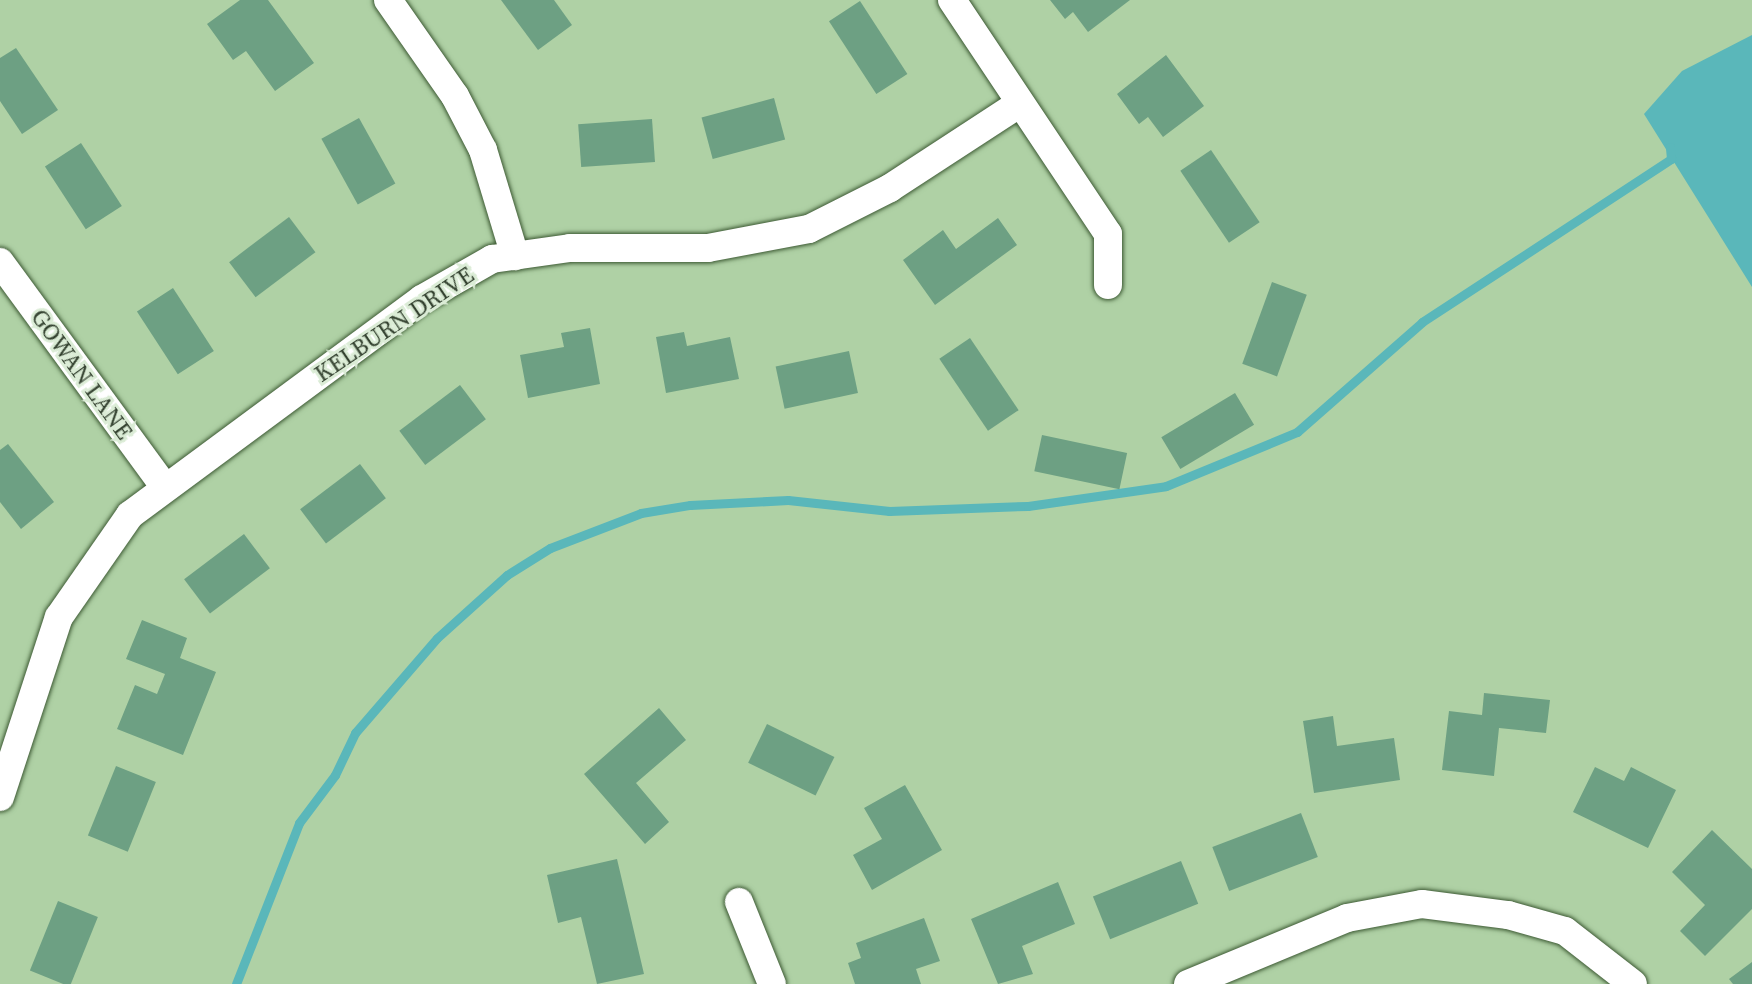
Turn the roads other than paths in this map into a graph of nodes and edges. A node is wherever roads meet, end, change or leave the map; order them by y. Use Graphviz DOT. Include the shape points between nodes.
graph roads {
  1 [pos="388,0"];
  2 [pos="951,0"];
  3 [pos="1019,104"];
  4 [pos="514,256"];
  5 [pos="0,262"];
  6 [pos="1108,285"];
  7 [pos="163,485"];
  8 [pos="0,797"];
  9 [pos="739,902"];
  10 [pos="772,984"];
  11 [pos="1188,984"];
  12 [pos="1633,984"];
  1 -- 4 [label="street" via="456,96 483,150"];
  2 -- 3 [label="street"];
  3 -- 4 [label="street, KELBURN DRIVE" via="890,188 809,229 708,248 570,248"];
  3 -- 6 [label="street" via="1108,234"];
  4 -- 7 [label="street, KELBURN DRIVE" via="492,259 422,299"];
  5 -- 7 [label="street, GOWAN LANE"];
  7 -- 8 [label="street, KELBURN DRIVE" via="90,564 60,617"];
  9 -- 10 [label="street"];
  11 -- 12 [label="street" via="1347,918 1422,904 1508,915 1565,931"];
}
